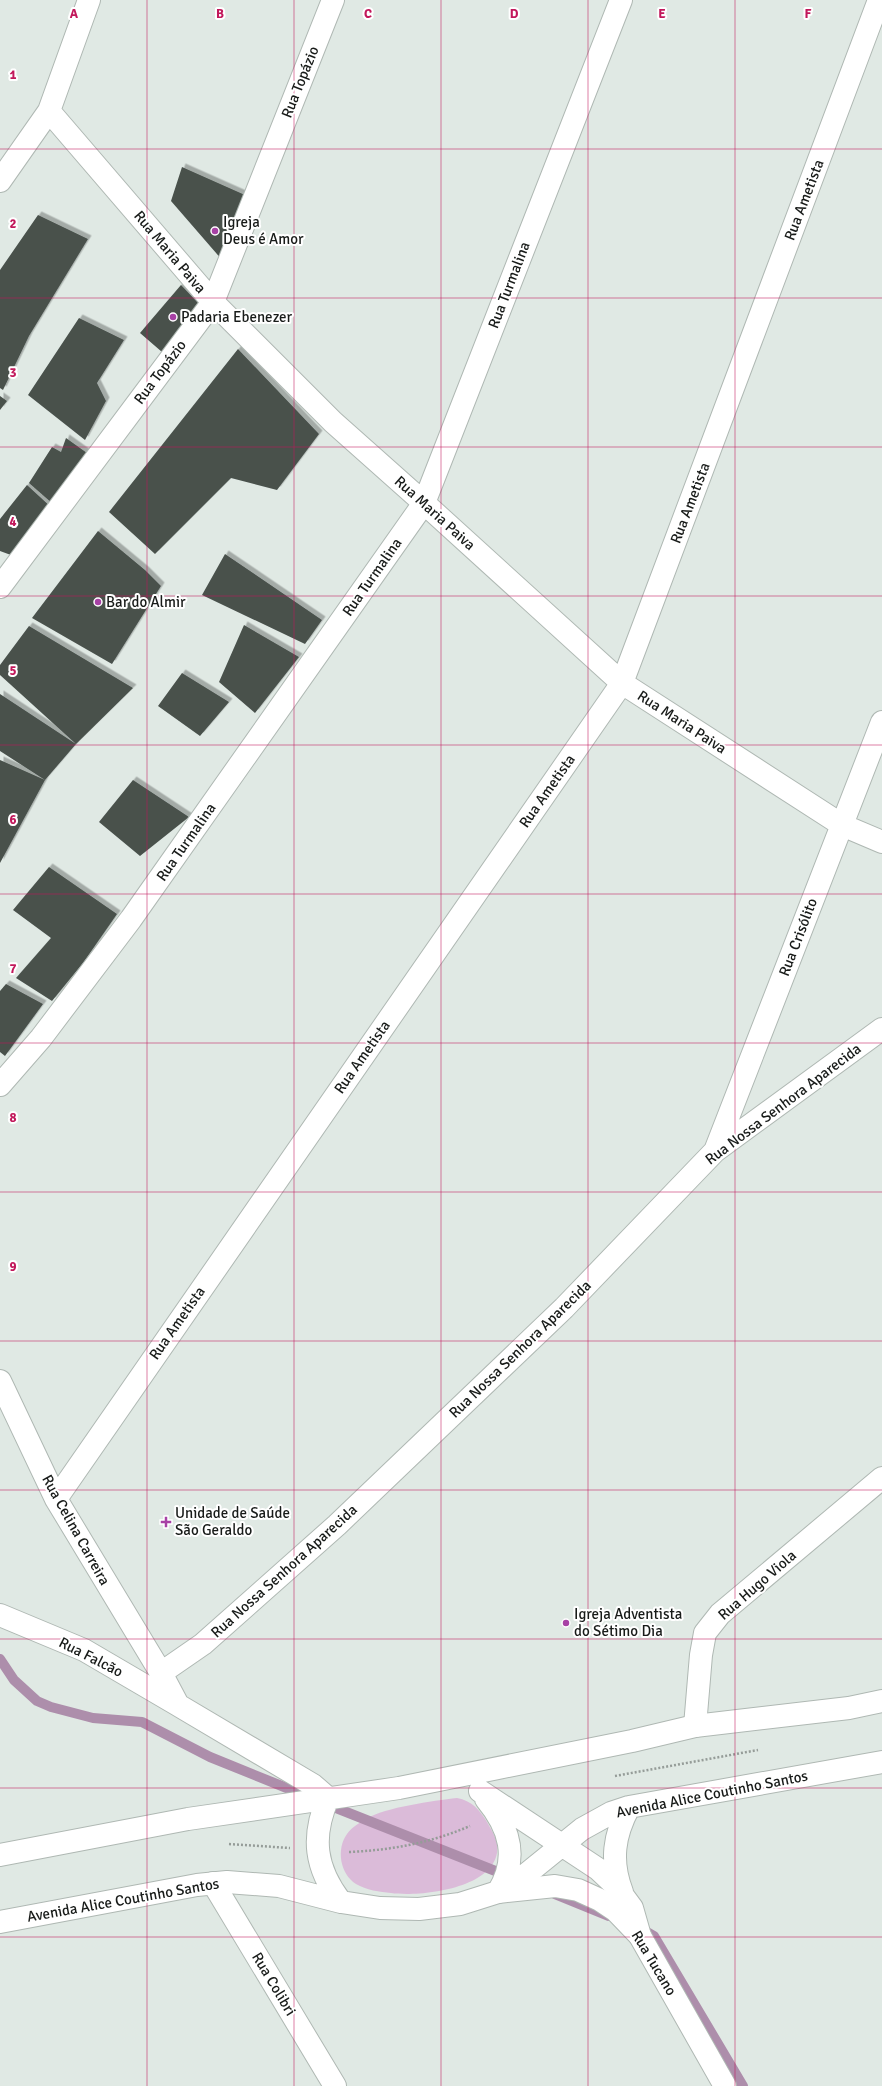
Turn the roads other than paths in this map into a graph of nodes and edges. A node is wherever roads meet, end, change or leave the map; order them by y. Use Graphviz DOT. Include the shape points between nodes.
graph roads {
  1 [pos="89,0"];
  2 [pos="332,0"];
  3 [pos="621,0"];
  4 [pos="879,0"];
  5 [pos="49,111"];
  6 [pos="0,181"];
  7 [pos="212,302"];
  8 [pos="424,503"];
  9 [pos="0,587"];
  10 [pos="622,684"];
  11 [pos="882,722"];
  12 [pos="842,824"];
  13 [pos="882,842"];
  14 [pos="882,1029"];
  15 [pos="0,1085"];
  16 [pos="714,1151"];
  17 [pos="0,1381"];
  18 [pos="882,1478"];
  19 [pos="56,1499"];
  20 [pos="0,1615"];
  21 [pos="161,1673"];
  22 [pos="882,1701"];
  23 [pos="178,1705"];
  24 [pos="695,1726"];
  25 [pos="882,1762"];
  26 [pos="473,1783"];
  27 [pos="328,1798"];
  28 [pos="629,1807"];
  29 [pos="562,1844"];
  30 [pos="0,1855"];
  31 [pos="213,1883"];
  32 [pos="498,1892"];
  33 [pos="624,1897"];
  34 [pos="340,1902"];
  35 [pos="0,1922"];
  36 [pos="640,1936"];
  37 [pos="335,2086"];
  38 [pos="725,2086"];
  1 -- 5 [label="street"];
  2 -- 7 [label="street, Rua Topázio"];
  3 -- 8 [label="street, Rua Turmalina"];
  4 -- 10 [label="street, Rua Ametista"];
  5 -- 6 [label="street"];
  5 -- 7 [label="street, Rua Maria Paiva"];
  7 -- 8 [label="street, Rua Maria Paiva" via="333,422"];
  7 -- 9 [label="street, Rua Topázio"];
  8 -- 10 [label="street, Rua Maria Paiva"];
  8 -- 15 [label="street, Rua Turmalina" via="131,919 41,1038"];
  10 -- 12 [label="street, Rua Maria Paiva"];
  10 -- 19 [label="street, Rua Ametista"];
  11 -- 12 [label="street, Rua Crisólito"];
  12 -- 13 [label="street, Rua Maria Paiva"];
  12 -- 16 [label="street, Rua Crisólito"];
  14 -- 16 [label="street, Rua Nossa Senhora Aparecida"];
  16 -- 21 [label="street, Rua Nossa Senhora Aparecida" via="564,1308 337,1525 203,1644"];
  17 -- 19 [label="street, Rua Celina Carreira"];
  18 -- 24 [label="street, Rua Hugo Viola" via="720,1614 705,1633 700,1654"];
  19 -- 21 [label="street, Rua Celina Carreira"];
  20 -- 23 [label="street, Rua Falcão" via="84,1650"];
  21 -- 23 [label="street"];
  22 -- 24 [label="street" via="849,1708"];
  23 -- 27 [label="street, Rua Falcão" via="313,1785"];
  24 -- 26 [label="street"];
  25 -- 28 [label="street, Avenida Alice Coutinho Santos"];
  26 -- 27 [label="street" via="400,1788"];
  26 -- 29 [label="street"];
  26 -- 32 [label="street" via="496,1812 506,1833 510,1862 507,1878"];
  27 -- 30 [label="street" via="188,1819"];
  27 -- 34 [label="street" via="319,1825 318,1850 323,1873"];
  28 -- 29 [label="street, Avenida Alice Coutinho Santos" via="596,1820"];
  28 -- 33 [label="street" via="619,1826 614,1846 617,1880"];
  29 -- 32 [label="street, Avenida Alice Coutinho Santos" via="519,1880"];
  29 -- 33 [label="street" via="598,1869"];
  31 -- 34 [label="street, Avenida Alice Coutinho Santos" via="279,1886"];
  31 -- 35 [label="street, Avenida Alice Coutinho Santos"];
  31 -- 37 [label="street, Rua Colibri"];
  32 -- 34 [label="street, Avenida Alice Coutinho Santos" via="440,1908 380,1908"];
  32 -- 36 [label="street, Rua Tucano" via="555,1886 578,1890 615,1910"];
  33 -- 36 [label="street" via="632,1908"];
  36 -- 38 [label="street, Rua Tucano"];
}
